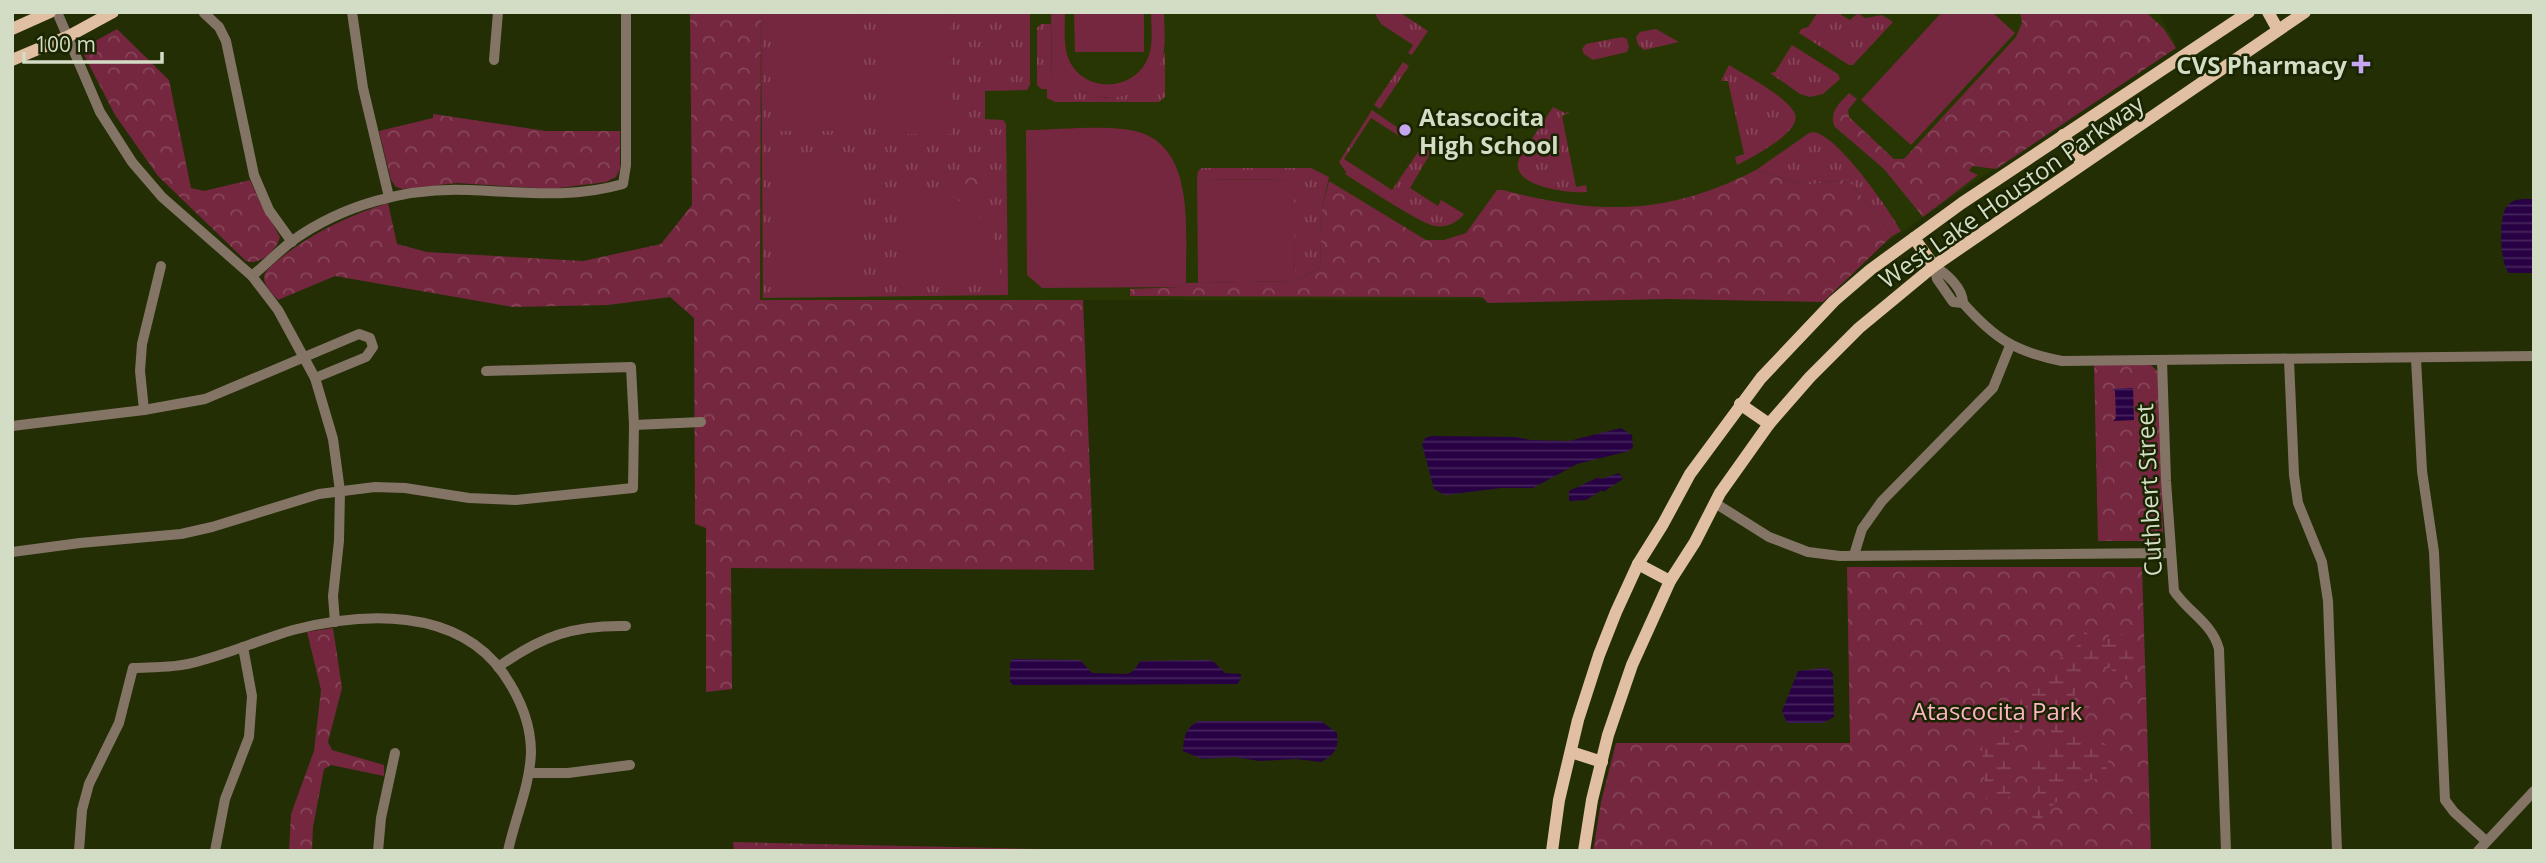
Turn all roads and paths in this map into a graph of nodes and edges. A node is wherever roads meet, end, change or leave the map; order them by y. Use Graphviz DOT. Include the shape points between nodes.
graph roads {
  1 [pos="50,12"];
  2 [pos="57,12"];
  3 [pos="113,12"];
  4 [pos="352,12"];
  5 [pos="498,12"];
  6 [pos="626,12"];
  7 [pos="2249,12"];
  8 [pos="2268,12"];
  9 [pos="2305,12"];
  10 [pos="204,13"];
  11 [pos="12,29"];
  12 [pos="2278,30"];
  13 [pos="69,36"];
  14 [pos="12,60"];
  15 [pos="494,60"];
  16 [pos="2063,135"];
  17 [pos="2082,164"];
  18 [pos="389,197"];
  19 [pos="1914,237"];
  20 [pos="292,242"];
  21 [pos="161,266"];
  22 [pos="1934,266"];
  23 [pos="252,276"];
  24 [pos="2010,346"];
  25 [pos="2534,356"];
  26 [pos="305,357"];
  27 [pos="2416,359"];
  28 [pos="2289,360"];
  29 [pos="2162,361"];
  30 [pos="486,372"];
  31 [pos="315,378"];
  32 [pos="1740,404"];
  33 [pos="144,410"];
  34 [pos="701,422"];
  35 [pos="1769,424"];
  36 [pos="634,425"];
  37 [pos="12,426"];
  38 [pos="340,491"];
  39 [pos="1715,503"];
  40 [pos="12,552"];
  41 [pos="2171,553"];
  42 [pos="1854,555"];
  43 [pos="1638,564"];
  44 [pos="1670,581"];
  45 [pos="335,622"];
  46 [pos="626,626"];
  47 [pos="243,647"];
  48 [pos="498,667"];
  49 [pos="1571,752"];
  50 [pos="395,753"];
  51 [pos="1602,762"];
  52 [pos="630,765"];
  53 [pos="529,773"];
  54 [pos="2534,791"];
  55 [pos="2486,841"];
  56 [pos="79,851"];
  57 [pos="215,851"];
  58 [pos="378,851"];
  59 [pos="508,851"];
  60 [pos="1552,851"];
  61 [pos="1584,851"];
  62 [pos="2226,851"];
  63 [pos="2337,851"];
  64 [pos="2478,851"];
  1 -- 11 [label="main road"];
  2 -- 13 [label="street"];
  3 -- 13 [label="main road"];
  4 -- 18 [label="street" via="363,88"];
  5 -- 15 [label="street"];
  6 -- 18 [label="street" via="623,184 540,195 439,190"];
  7 -- 16 [label="main road, West Lake Houston Parkway"];
  8 -- 12 [label="main road"];
  9 -- 12 [label="main road, West Lake Houston Parkway"];
  10 -- 20 [label="street" via="226,41 254,175 269,210"];
  12 -- 17 [label="main road, West Lake Houston Parkway"];
  13 -- 14 [label="main road"];
  13 -- 23 [label="street" via="100,112 131,162 162,197"];
  16 -- 17 [label="main road"];
  16 -- 19 [label="main road, West Lake Houston Parkway"];
  17 -- 22 [label="main road, West Lake Houston Parkway"];
  18 -- 20 [label="street" via="340,214"];
  19 -- 22 [label="main road"];
  19 -- 32 [label="main road, West Lake Houston Parkway" via="1834,301"];
  20 -- 23 [label="street"];
  21 -- 33 [label="street" via="142,344"];
  22 -- 24 [label="street" via="1946,273 1982,324"];
  22 -- 35 [label="main road, West Lake Houston Parkway" via="1859,328"];
  23 -- 26 [label="street"];
  24 -- 29 [label="street" via="2062,361"];
  24 -- 42 [label="street" via="1993,388 1882,501 1862,529"];
  25 -- 27 [label="street"];
  26 -- 31 [label="street"];
  26 -- 31 [label="street" via="359,334 372,342 366,357"];
  26 -- 33 [label="street" via="205,399"];
  27 -- 28 [label="street"];
  27 -- 55 [label="street" via="2422,471 2434,552 2445,800"];
  28 -- 29 [label="street"];
  28 -- 63 [label="street" via="2298,503 2322,562 2328,601"];
  29 -- 41 [label="street, Cuthbert Street"];
  30 -- 36 [label="street" via="631,367"];
  31 -- 38 [label="street" via="333,439"];
  32 -- 35 [label="main road"];
  32 -- 43 [label="main road, West Lake Houston Parkway" via="1690,474"];
  33 -- 37 [label="street"];
  34 -- 36 [label="street"];
  35 -- 39 [label="main road, West Lake Houston Parkway"];
  36 -- 38 [label="street" via="632,488 516,500 405,488"];
  38 -- 40 [label="street" via="181,534"];
  38 -- 45 [label="street"];
  39 -- 42 [label="street" via="1769,537 1808,552"];
  39 -- 44 [label="main road, West Lake Houston Parkway"];
  41 -- 42 [label="street"];
  41 -- 62 [label="street, Cuthbert Street" via="2174,591 2215,634 2219,649"];
  43 -- 44 [label="main road"];
  43 -- 49 [label="main road, West Lake Houston Parkway" via="1599,655"];
  44 -- 51 [label="main road, West Lake Houston Parkway" via="1632,665"];
  45 -- 47 [label="street"];
  45 -- 48 [label="street" via="422,621 474,644"];
  46 -- 48 [label="street" via="561,632"];
  47 -- 56 [label="street" via="190,664 133,668 119,723 89,784"];
  47 -- 57 [label="street" via="252,696 249,737 225,799"];
  48 -- 53 [label="street" via="523,710 529,731"];
  49 -- 51 [label="main road"];
  49 -- 60 [label="main road, West Lake Houston Parkway"];
  50 -- 58 [label="street"];
  51 -- 61 [label="main road, West Lake Houston Parkway"];
  52 -- 53 [label="street"];
  53 -- 59 [label="street"];
  54 -- 55 [label="street"];
  55 -- 64 [label="street"];
}
